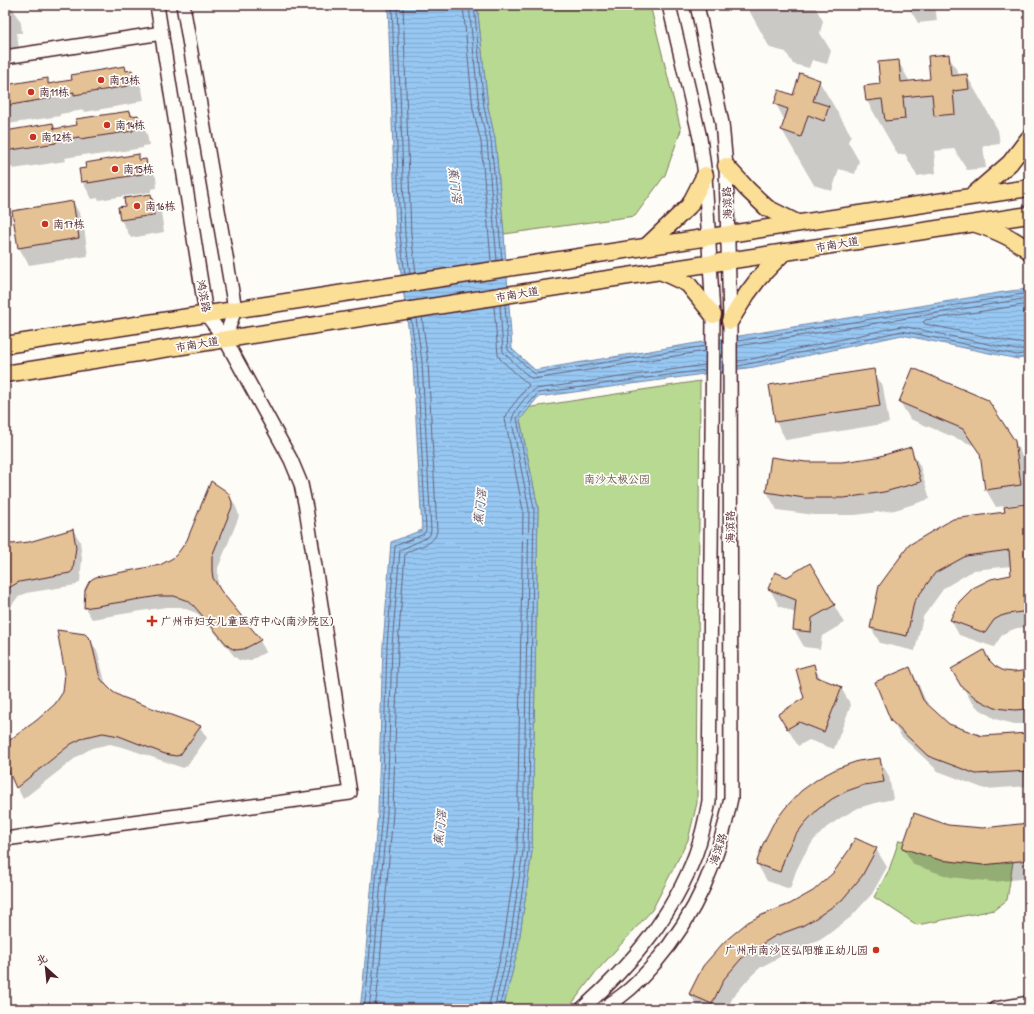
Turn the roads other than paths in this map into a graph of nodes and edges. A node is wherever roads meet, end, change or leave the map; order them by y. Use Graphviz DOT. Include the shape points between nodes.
graph roads {
  1 [pos="157,5"];
  2 [pos="184,5"];
  3 [pos="669,5"];
  4 [pos="697,5"];
  5 [pos="162,33"];
  6 [pos="5,57"];
  7 [pos="1029,138"];
  8 [pos="726,166"];
  9 [pos="705,175"];
  10 [pos="1029,188"];
  11 [pos="972,196"];
  12 [pos="1029,215"];
  13 [pos="796,223"];
  14 [pos="975,223"];
  15 [pos="728,234"];
  16 [pos="708,236"];
  17 [pos="647,246"];
  18 [pos="1029,251"];
  19 [pos="784,252"];
  20 [pos="729,261"];
  21 [pos="710,264"];
  22 [pos="660,271"];
  23 [pos="235,309"];
  24 [pos="206,314"];
  25 [pos="713,315"];
  26 [pos="730,321"];
  27 [pos="225,339"];
  28 [pos="5,345"];
  29 [pos="5,374"];
  30 [pos="5,839"];
  31 [pos="1029,1003"];
  32 [pos="582,1009"];
  33 [pos="602,1009"];
  34 [pos="995,1009"];
  1 -- 5 [label="street, 鸿滨路"];
  2 -- 23 [label="street"];
  3 -- 9 [label="street, 海滨路" via="700,138"];
  4 -- 8 [label="street, 海滨路" via="722,124"];
  5 -- 6 [label="street"];
  5 -- 24 [label="street, 鸿滨路"];
  7 -- 11 [label="main road" via="1010,162"];
  8 -- 13 [label="main road" via="767,208"];
  8 -- 15 [label="street, 海滨路"];
  9 -- 16 [label="street, 海滨路"];
  9 -- 17 [label="main road" via="689,206"];
  10 -- 11 [label="main road"];
  11 -- 13 [label="main road"];
  12 -- 14 [label="main road, 市南大道"];
  13 -- 15 [label="main road"];
  14 -- 18 [label="main road" via="1010,238"];
  14 -- 19 [label="main road, 市南大道"];
  15 -- 16 [label="main road"];
  15 -- 20 [label="street, 海滨路"];
  16 -- 17 [label="main road"];
  16 -- 21 [label="street, 海滨路"];
  17 -- 23 [label="main road"];
  19 -- 20 [label="main road, 市南大道"];
  19 -- 26 [label="main road" via="759,278"];
  20 -- 21 [label="main road, 市南大道"];
  20 -- 26 [label="street, 海滨路"];
  21 -- 22 [label="main road, 市南大道"];
  21 -- 25 [label="street, 海滨路"];
  22 -- 25 [label="main road" via="688,284"];
  22 -- 27 [label="main road, 市南大道"];
  23 -- 24 [label="main road"];
  23 -- 27 [label="street"];
  24 -- 27 [label="street, 鸿滨路"];
  24 -- 28 [label="main road"];
  25 -- 32 [label="street, 海滨路" via="709,800 704,827 686,878 660,924 607,987"];
  26 -- 33 [label="street, 海滨路" via="730,798 725,825 708,879 681,928 646,973 626,992"];
  27 -- 29 [label="main road, 市南大道"];
  27 -- 30 [label="street, 鸿滨路" via="291,460 301,484 350,793"];
  31 -- 34 [label="street"];
}
